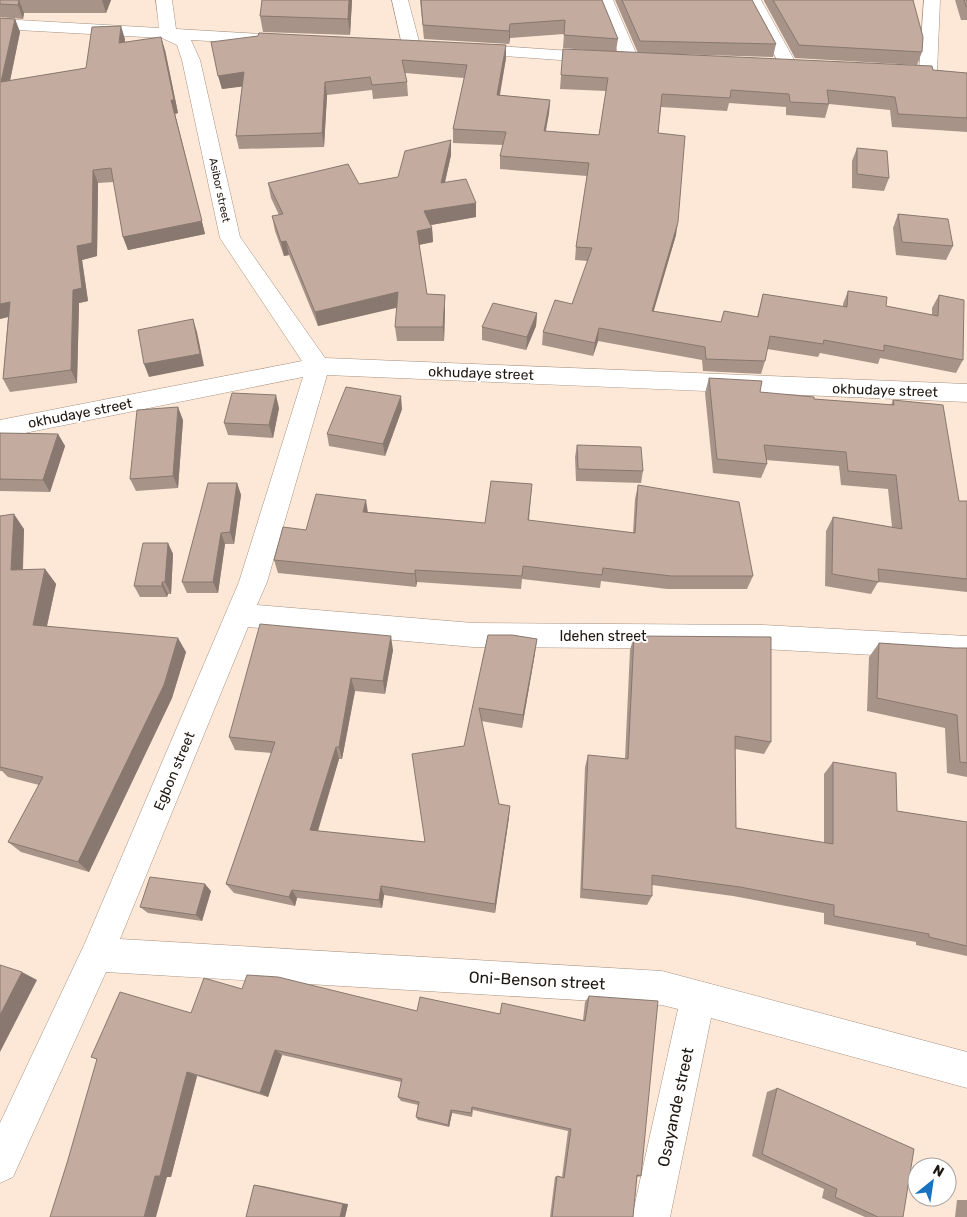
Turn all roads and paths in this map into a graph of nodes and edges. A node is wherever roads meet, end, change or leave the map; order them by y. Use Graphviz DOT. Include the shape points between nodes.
graph roads {
  1 [pos="164,0"];
  2 [pos="400,0"];
  3 [pos="605,0"];
  4 [pos="753,0"];
  5 [pos="932,0"];
  6 [pos="0,24"];
  7 [pos="168,35"];
  8 [pos="294,40"];
  9 [pos="392,44"];
  10 [pos="411,45"];
  11 [pos="431,47"];
  12 [pos="451,48"];
  13 [pos="630,60"];
  14 [pos="650,61"];
  15 [pos="768,64"];
  16 [pos="788,65"];
  17 [pos="806,66"];
  18 [pos="910,71"];
  19 [pos="928,72"];
  20 [pos="948,74"];
  21 [pos="318,366"];
  22 [pos="967,393"];
  23 [pos="0,429"];
  24 [pos="240,616"];
  25 [pos="967,648"];
  26 [pos="97,955"];
  27 [pos="698,998"];
  28 [pos="967,1070"];
  29 [pos="0,1164"];
  30 [pos="651,1217"];
  1 -- 7 [label="street"];
  2 -- 10 [label="street"];
  3 -- 13 [label="street"];
  4 -- 16 [label="street"];
  5 -- 19 [label="street"];
  6 -- 7 [label="street"];
  7 -- 8 [label="street"];
  7 -- 21 [label="street, Asibor street" via="184,42 188,48 230,238"];
  9 -- 10 [label="street"];
  10 -- 11 [label="street"];
  12 -- 13 [label="street"];
  13 -- 14 [label="street"];
  15 -- 16 [label="street"];
  16 -- 17 [label="street"];
  18 -- 19 [label="street"];
  19 -- 20 [label="street"];
  21 -- 22 [label="street, okhudaye street"];
  21 -- 23 [label="street, okhudaye street"];
  21 -- 24 [label="street, Egbon street"];
  24 -- 25 [label="street, Idehen street" via="473,635 763,637"];
  24 -- 26 [label="street, Egbon street"];
  26 -- 27 [label="street, Oni-Benson street" via="662,988"];
  26 -- 29 [label="street, Egbon street"];
  27 -- 28 [label="street, Oni-Benson street"];
  27 -- 30 [label="street, Osayande street"];
}
